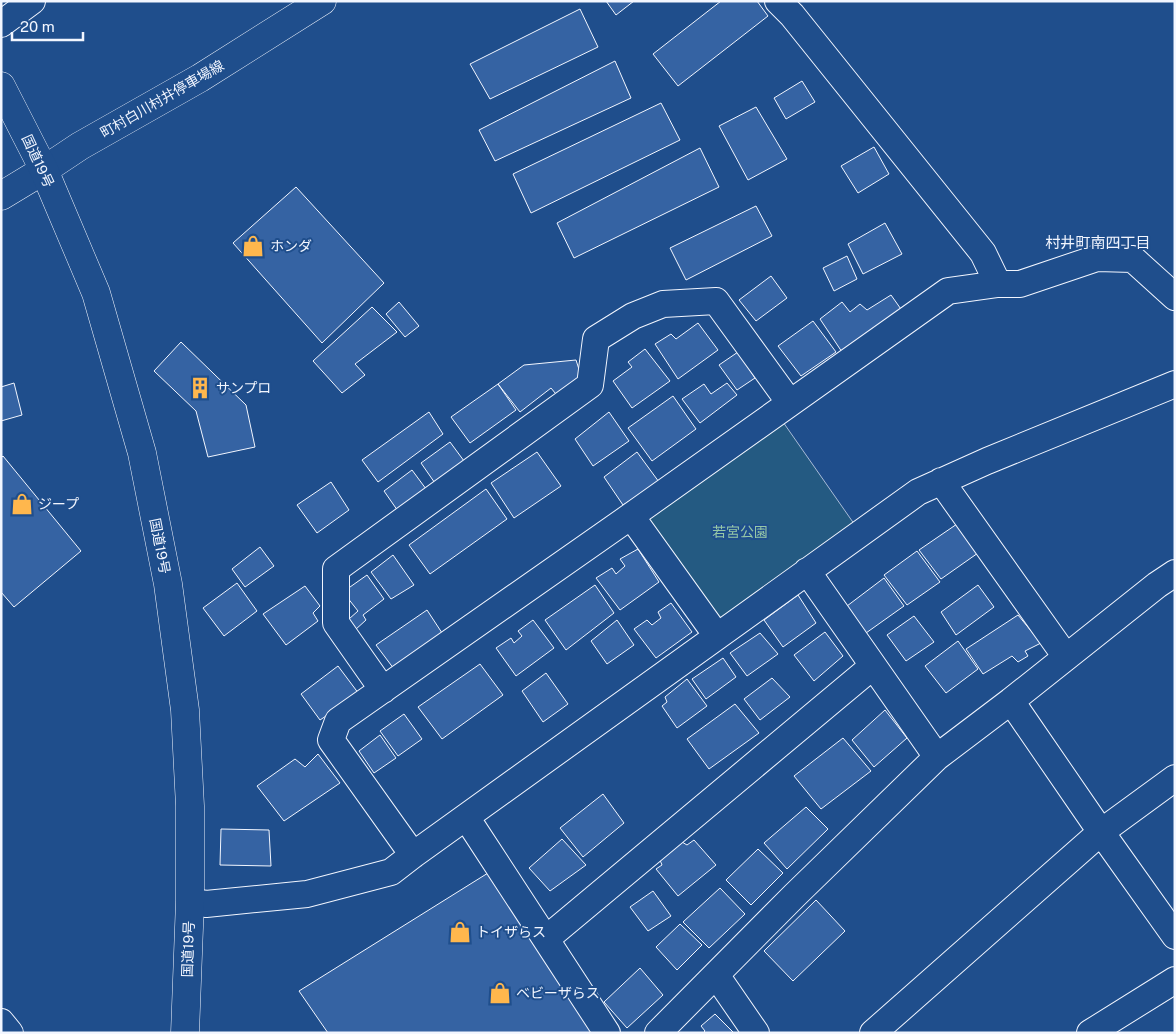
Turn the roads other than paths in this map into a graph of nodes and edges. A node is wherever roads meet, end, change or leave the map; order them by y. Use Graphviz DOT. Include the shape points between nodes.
graph roads {
  1 [pos="32,1"];
  2 [pos="322,1"];
  3 [pos="778,1"];
  4 [pos="1,24"];
  5 [pos="1,86"];
  6 [pos="44,170"];
  7 [pos="1,196"];
  8 [pos="998,284"];
  9 [pos="1171,287"];
  10 [pos="1175,384"];
  11 [pos="790,403"];
  12 [pos="941,482"];
  13 [pos="631,516"];
  14 [pos="807,571"];
  15 [pos="1175,573"];
  16 [pos="716,636"];
  17 [pos="1066,657"];
  18 [pos="873,666"];
  19 [pos="383,690"];
  20 [pos="1012,701"];
  21 [pos="937,757"];
  22 [pos="1175,778"];
  23 [pos="466,817"];
  24 [pos="1101,832"];
  25 [pos="413,855"];
  26 [pos="190,901"];
  27 [pos="1175,936"];
  28 [pos="546,939"];
  29 [pos="716,975"];
  30 [pos="1175,980"];
  31 [pos="1,1022"];
  32 [pos="10,1033"];
  33 [pos="185,1033"];
  34 [pos="607,1033"];
  35 [pos="658,1033"];
  36 [pos="756,1033"];
  37 [pos="873,1033"];
  38 [pos="1090,1033"];
  1 -- 4 [label="street"];
  2 -- 6 [label="main road, 町村白川村井停車場線"];
  3 -- 8 [label="street" via="983,253"];
  5 -- 6 [label="main road, 国道19号"];
  6 -- 7 [label="main road, 町村白川村井停車場線"];
  6 -- 26 [label="main road, 国道19号" via="96,293 142,453 168,584 185,710"];
  8 -- 9 [label="street" via="1020,284 1097,258 1133,259"];
  8 -- 11 [label="street" via="948,290"];
  10 -- 12 [label="street"];
  11 -- 13 [label="street"];
  11 -- 19 [label="street" via="716,301 663,304 633,316 596,338 590,385 336,569 336,623"];
  12 -- 14 [label="street" via="918,492"];
  12 -- 17 [label="street"];
  13 -- 16 [label="street"];
  13 -- 19 [label="street"];
  14 -- 16 [label="street"];
  14 -- 18 [label="street"];
  15 -- 17 [label="street"];
  16 -- 23 [label="street"];
  17 -- 20 [label="street"];
  18 -- 21 [label="street"];
  18 -- 28 [label="street"];
  19 -- 25 [label="street" via="338,721 331,740"];
  20 -- 21 [label="street"];
  20 -- 24 [label="street"];
  21 -- 29 [label="street"];
  22 -- 24 [label="street"];
  23 -- 25 [label="street"];
  23 -- 28 [label="street"];
  24 -- 27 [label="street"];
  24 -- 37 [label="street"];
  25 -- 26 [label="street" via="391,872 307,894 206,904"];
  26 -- 33 [label="main road, 国道19号"];
  28 -- 34 [label="street"];
  29 -- 35 [label="street"];
  29 -- 36 [label="street"];
  30 -- 38 [label="street"];
  31 -- 32 [label="street"];
}
